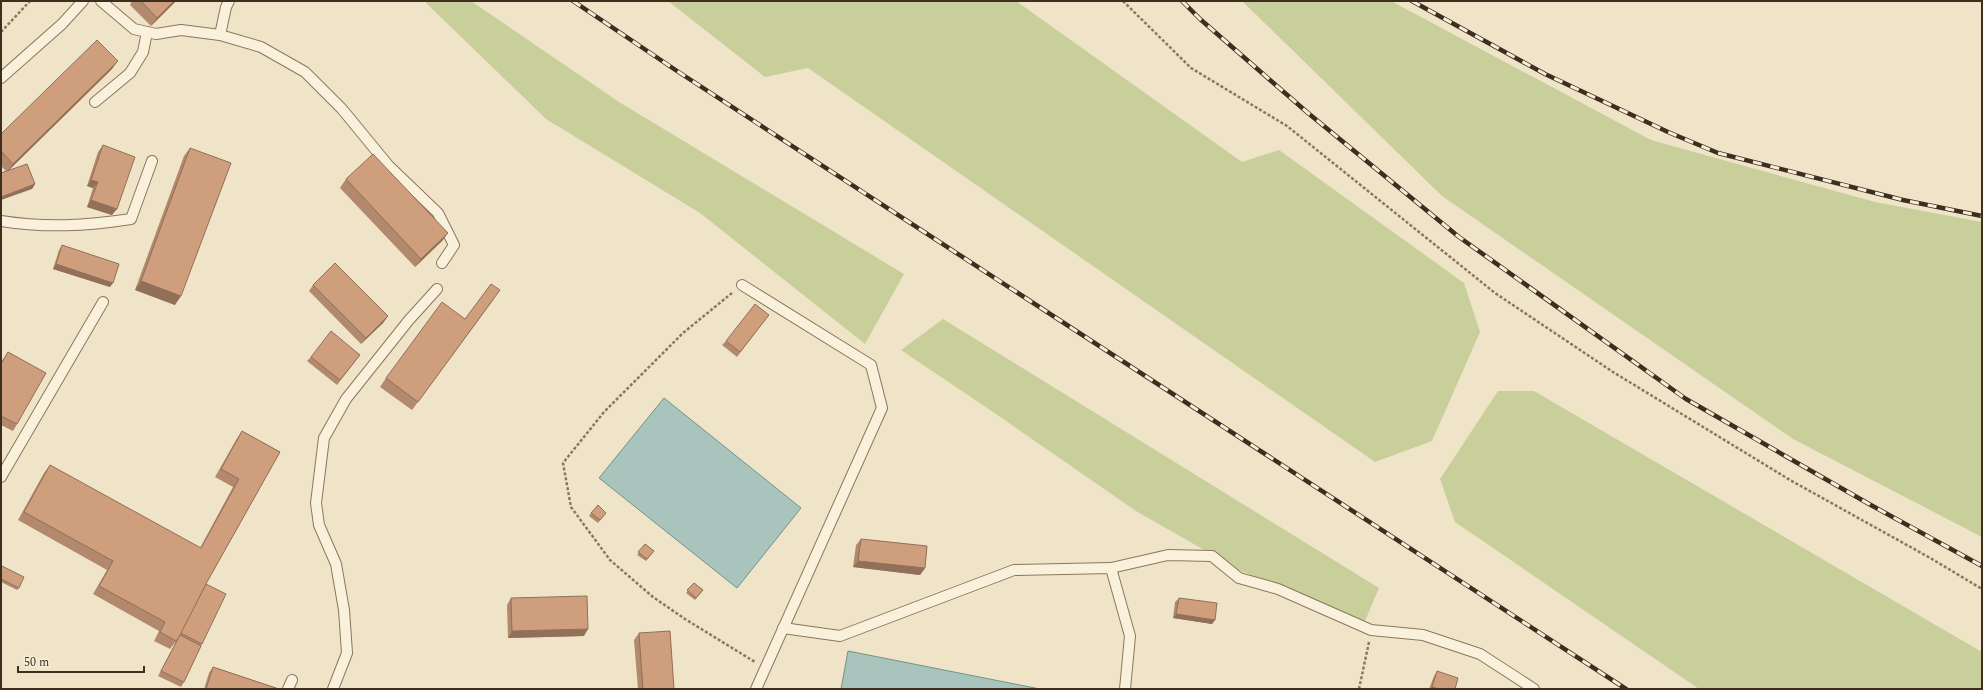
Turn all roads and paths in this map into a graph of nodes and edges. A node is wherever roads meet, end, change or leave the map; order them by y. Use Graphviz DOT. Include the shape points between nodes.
graph roads {
  1 [pos="30,1"];
  2 [pos="83,1"];
  3 [pos="101,1"];
  4 [pos="229,1"];
  5 [pos="1123,1"];
  6 [pos="1,32"];
  7 [pos="146,32"];
  8 [pos="220,35"];
  9 [pos="1,78"];
  10 [pos="95,102"];
  11 [pos="152,161"];
  12 [pos="1,221"];
  13 [pos="442,263"];
  14 [pos="742,285"];
  15 [pos="437,289"];
  16 [pos="103,302"];
  17 [pos="1,477"];
  18 [pos="1111,568"];
  19 [pos="1982,590"];
  20 [pos="783,628"];
  21 [pos="1372,630"];
  22 [pos="765,668"];
  23 [pos="333,689"];
  24 [pos="756,689"];
  25 [pos="1124,689"];
  26 [pos="1359,689"];
  27 [pos="1534,689"];
  1 -- 6 [label="path"];
  2 -- 9 [label="lane" via="62,24"];
  3 -- 7 [label="lane" via="134,29"];
  4 -- 8 [label="lane"];
  5 -- 19 [label="path" via="1191,68 1287,126 1495,293 1613,372 1790,480 1932,559"];
  7 -- 8 [label="lane" via="156,34 181,30"];
  7 -- 10 [label="lane" via="143,52 130,73"];
  8 -- 13 [label="lane" via="261,47 305,72 326,93 388,165 438,213 454,245"];
  11 -- 12 [label="lane" via="131,218 97,224 34,226"];
  14 -- 20 [label="lane" via="871,365 882,408"];
  14 -- 22 [label="path" via="683,333 604,412 564,463 571,507 610,560 678,615"];
  15 -- 23 [label="lane" via="346,399 324,438 316,503 319,525 336,564 344,610 347,653"];
  16 -- 17 [label="lane"];
  18 -- 20 [label="lane" via="1014,570 840,636"];
  18 -- 21 [label="lane" via="1168,555 1212,556 1239,578 1278,589"];
  18 -- 25 [label="lane" via="1130,636"];
  20 -- 22 [label="lane"];
  21 -- 26 [label="path"];
  21 -- 27 [label="lane" via="1422,635 1480,654"];
  22 -- 24 [label="lane"];
}
